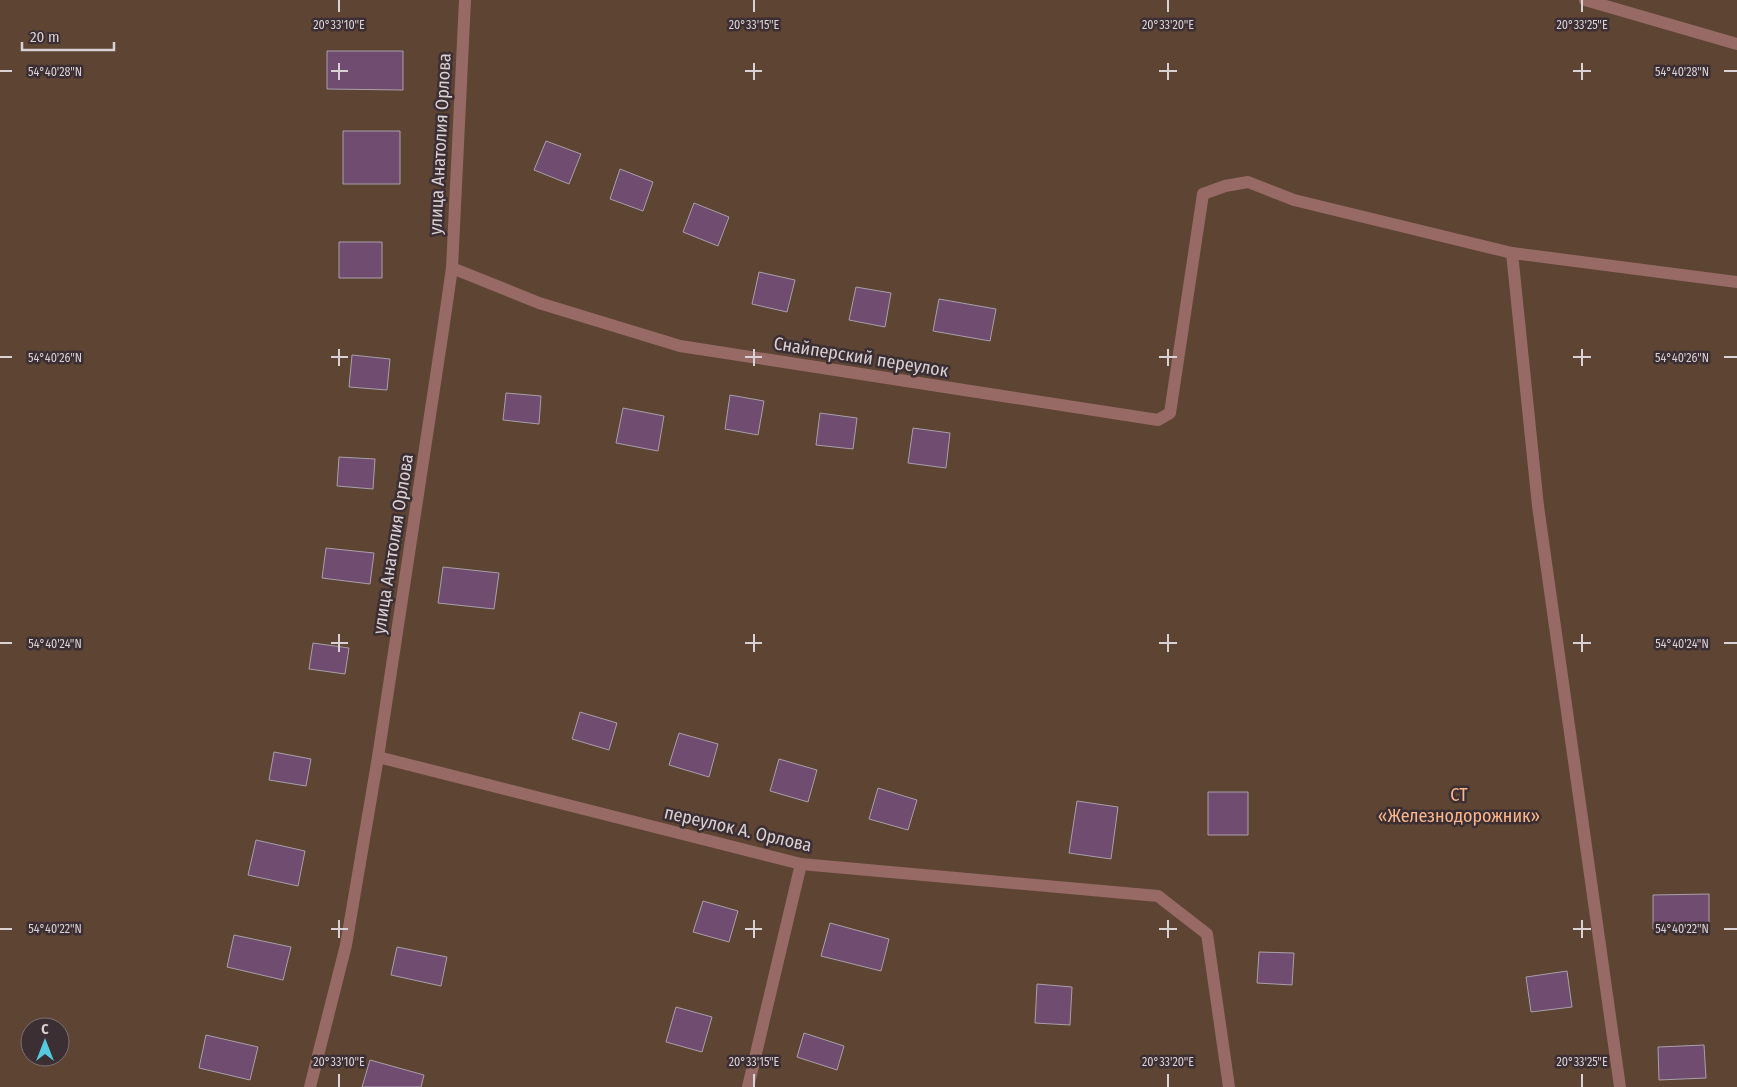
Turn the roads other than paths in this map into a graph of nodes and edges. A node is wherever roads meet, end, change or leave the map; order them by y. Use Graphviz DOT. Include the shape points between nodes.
graph roads {
  1 [pos="465,0"];
  2 [pos="1584,0"];
  3 [pos="1737,44"];
  4 [pos="1512,253"];
  5 [pos="452,268"];
  6 [pos="1737,282"];
  7 [pos="378,756"];
  8 [pos="801,864"];
  9 [pos="310,1087"];
  10 [pos="748,1087"];
  11 [pos="1229,1087"];
  12 [pos="1620,1087"];
  1 -- 5 [label="street, улица Анатолия Орлова"];
  2 -- 3 [label="street"];
  4 -- 5 [label="street, Снайперский переулок" via="1294,200 1248,182 1203,194 1170,413 1158,420 680,346 539,303"];
  4 -- 6 [label="street"];
  4 -- 12 [label="street" via="1538,506"];
  5 -- 7 [label="street, улица Анатолия Орлова"];
  7 -- 8 [label="street, переулок А. Орлова"];
  7 -- 9 [label="street, улица Анатолия Орлова" via="346,945"];
  8 -- 10 [label="street"];
  8 -- 11 [label="street, переулок А. Орлова" via="1158,896 1207,934"];
}
